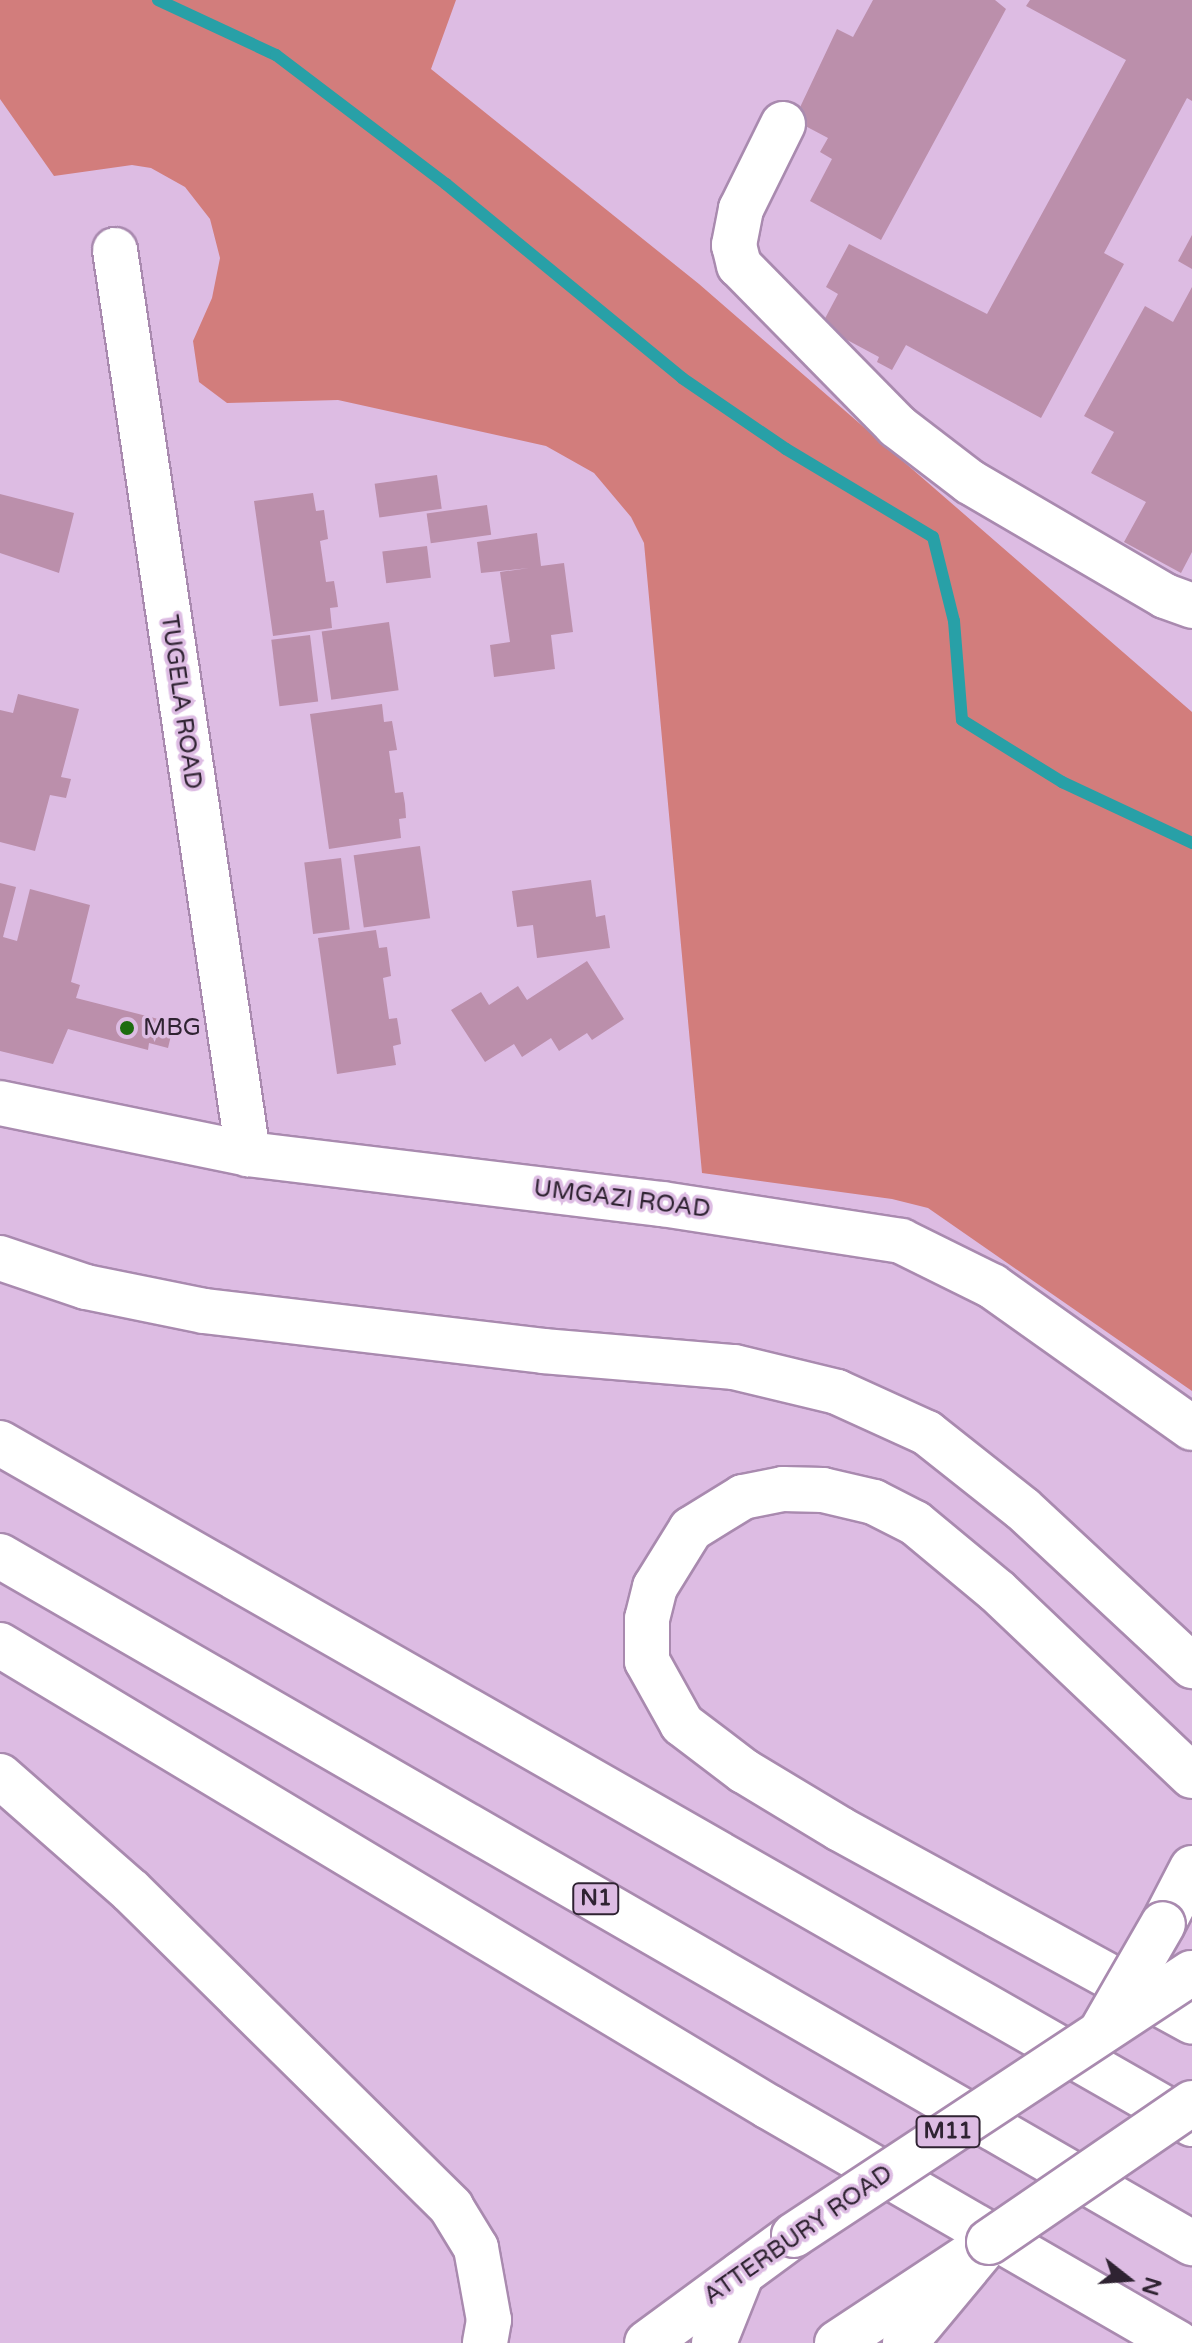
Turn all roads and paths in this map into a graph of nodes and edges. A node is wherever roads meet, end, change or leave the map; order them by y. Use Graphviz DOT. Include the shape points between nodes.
graph roads {
  1 [pos="783,124"];
  2 [pos="115,250"];
  3 [pos="1192,606"];
  4 [pos="0,1103"];
  5 [pos="248,1154"];
  6 [pos="0,1258"];
  7 [pos="1192,1428"];
  8 [pos="0,1443"];
  9 [pos="0,1556"];
  10 [pos="0,1645"];
  11 [pos="1192,1666"];
  12 [pos="0,1776"];
  13 [pos="1192,1776"];
  14 [pos="1192,1868"];
  15 [pos="1192,1973"];
  16 [pos="1192,2022"];
  17 [pos="1102,2030"];
  18 [pos="1192,2103"];
  19 [pos="1192,2124"];
  20 [pos="1192,2243"];
  21 [pos="742,2273"];
  22 [pos="895,2327"];
  23 [pos="485,2343"];
  24 [pos="647,2343"];
  25 [pos="714,2343"];
  26 [pos="837,2343"];
  27 [pos="1178,2343"];
  1 -- 3 [label="main road" via="741,209 734,245 739,265 897,426 970,482 1165,596"];
  2 -- 5 [label="main road, TUGELA ROAD"];
  4 -- 5 [label="main road, UMGAZI ROAD"];
  5 -- 7 [label="main road, UMGAZI ROAD" via="663,1204 901,1241 992,1286"];
  6 -- 11 [label="main road" via="86,1287 204,1311 543,1351 734,1367 837,1392 927,1433 1023,1509"];
  8 -- 19 [label="main road"];
  9 -- 20 [label="main road, N1"];
  10 -- 27 [label="main road" via="769,2107"];
  12 -- 23 [label="main road" via="131,1891 451,2207 476,2248 489,2320"];
  13 -- 16 [label="main road" via="997,1591 915,1523 874,1502 823,1490 783,1489 743,1497 691,1529 655,1587 647,1619 647,1661 682,1724 744,1771 840,1829"];
  14 -- 17 [label="main road, bridge"];
  15 -- 17 [label="main road, ATTERBURY ROAD / M11, bridge"];
  17 -- 21 [label="main road, ATTERBURY ROAD / M11, bridge"];
  18 -- 22 [label="main road, bridge" via="989,2242"];
  21 -- 24 [label="main road, ATTERBURY ROAD / M11"];
  21 -- 25 [label="main road"];
  22 -- 26 [label="main road"];
}
